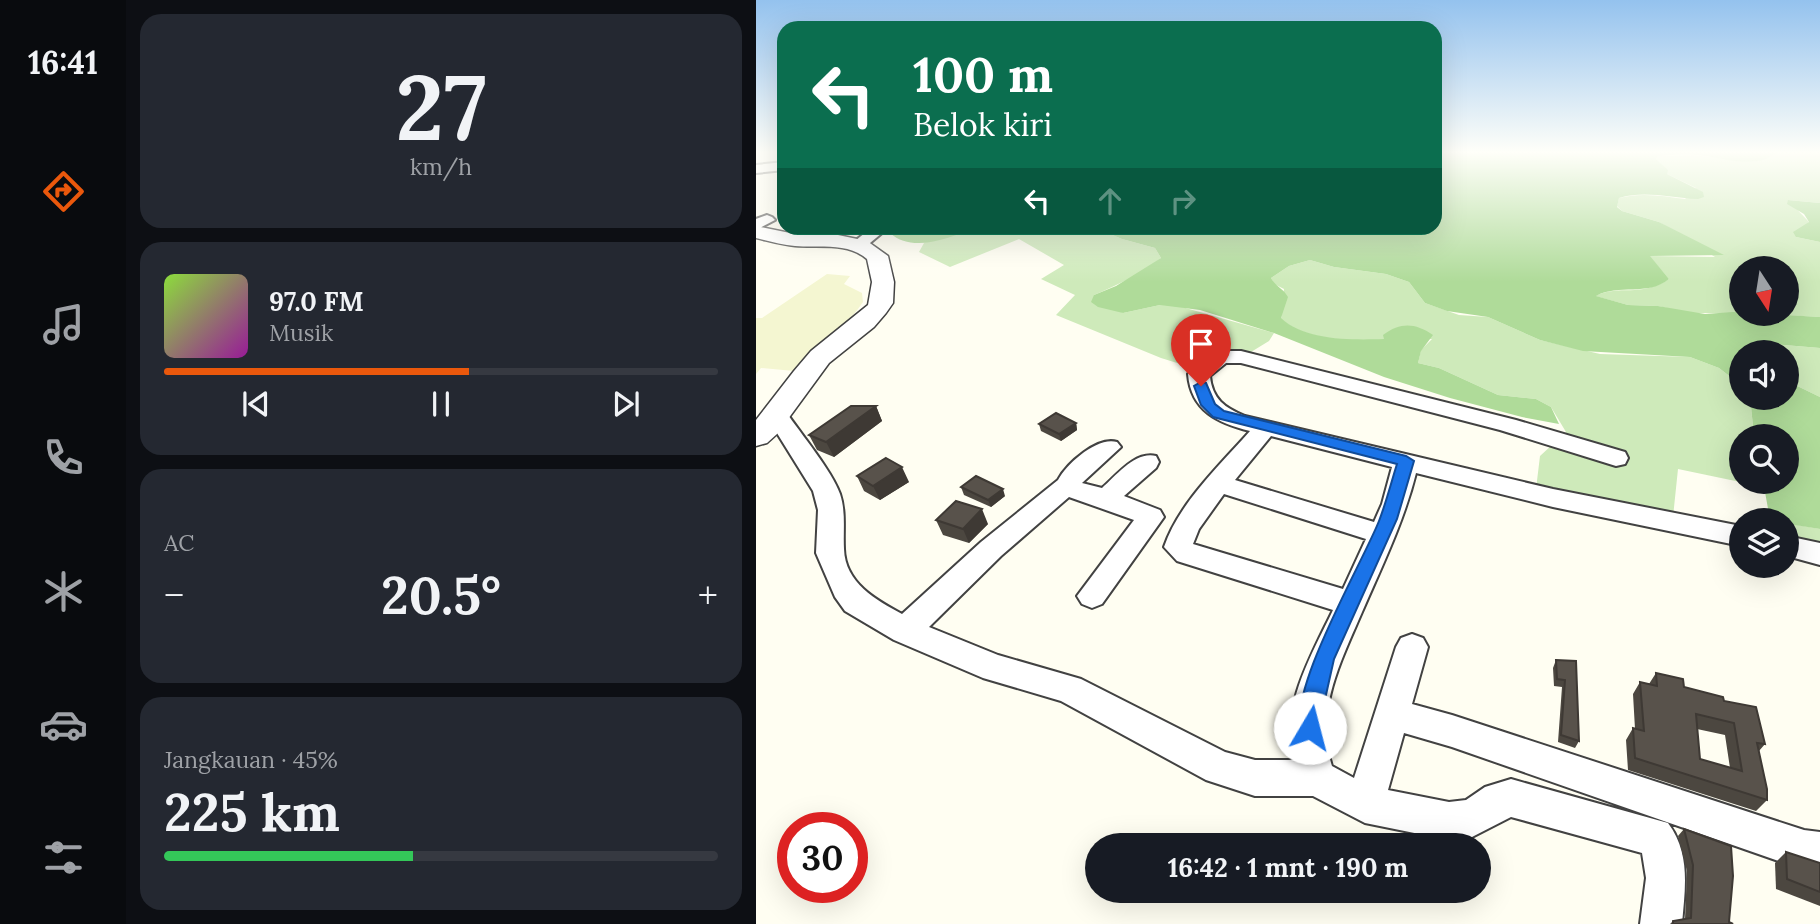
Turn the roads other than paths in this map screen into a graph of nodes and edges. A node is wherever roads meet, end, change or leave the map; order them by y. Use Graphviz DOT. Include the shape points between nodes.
graph roads {
  1 [pos="760,225"];
  2 [pos="777,232"];
  3 [pos="783,235"];
  4 [pos="801,235"];
  5 [pos="871,235"];
  6 [pos="792,239"];
  7 [pos="858,245"];
  8 [pos="767,426"];
  9 [pos="1265,428"];
  10 [pos="1109,447"];
  11 [pos="1616,458"];
  12 [pos="1406,461"];
  13 [pos="1147,463"];
  14 [pos="1219,484"];
  15 [pos="1068,486"];
  16 [pos="1105,499"];
  17 [pos="1382,534"];
  18 [pos="1729,534"];
  19 [pos="1799,549"];
  20 [pos="1820,554"];
  21 [pos="1091,596"];
  22 [pos="1350,603"];
  23 [pos="905,631"];
  24 [pos="1412,647"];
  25 [pos="1394,715"];
  26 [pos="1318,778"];
  27 [pos="1365,804"];
  28 [pos="1820,852"];
  29 [pos="1661,924"];
  1 -- 2 [label="street"];
  3 -- 6 [label="street"];
  4 -- 6 [label="street"];
  5 -- 7 [label="street"];
  6 -- 7 [label="street"];
  7 -- 8 [label="street" via="874,252 880,262 881,302 872,315 818,358"];
  8 -- 23 [label="street" via="826,491 831,510 830,553 845,589 856,603"];
  9 -- 11 [label="street" via="1218,414 1208,405 1199,374 1221,357 1241,357 1507,425"];
  9 -- 12 [label="street"];
  9 -- 14 [label="street"];
  10 -- 15 [label="street" via="1072,477"];
  12 -- 17 [label="street"];
  12 -- 18 [label="street" via="1553,498"];
  13 -- 16 [label="street"];
  14 -- 17 [label="street"];
  14 -- 22 [label="street" via="1178,541 1181,551"];
  15 -- 16 [label="street"];
  15 -- 23 [label="street" via="1058,489"];
  16 -- 21 [label="street" via="1151,519"];
  17 -- 22 [label="street"];
  19 -- 20 [label="street"];
  22 -- 26 [label="street" via="1324,658 1311,708 1308,748"];
  23 -- 26 [label="street" via="994,668 1069,690 1219,768 1255,778"];
  24 -- 25 [label="street"];
  25 -- 27 [label="street"];
  25 -- 28 [label="street"];
  26 -- 27 [label="street"];
  27 -- 29 [label="street" via="1462,821 1498,800 1511,798 1654,837 1665,862"];
}
